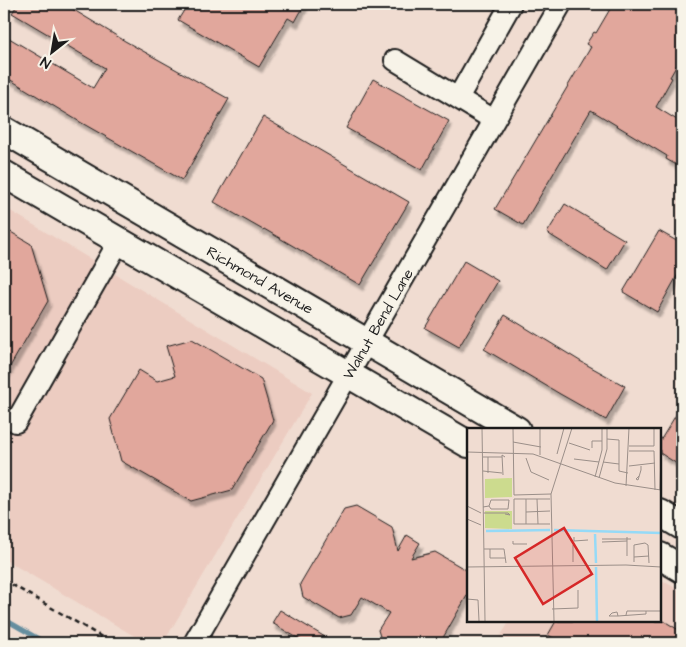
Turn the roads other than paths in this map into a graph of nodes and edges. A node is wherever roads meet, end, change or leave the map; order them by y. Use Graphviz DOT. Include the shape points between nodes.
graph roads {
  1 [pos="511,4"];
  2 [pos="561,4"];
  3 [pos="395,60"];
  4 [pos="465,102"];
  5 [pos="494,120"];
  6 [pos="4,130"];
  7 [pos="4,174"];
  8 [pos="166,224"];
  9 [pos="119,241"];
  10 [pos="147,258"];
  11 [pos="368,342"];
  12 [pos="349,375"];
  13 [pos="16,422"];
  14 [pos="514,428"];
  15 [pos="467,443"];
  16 [pos="661,514"];
  17 [pos="682,526"];
  18 [pos="661,557"];
  19 [pos="682,569"];
  20 [pos="194,643"];
  1 -- 4 [label="street"];
  2 -- 5 [label="street, Walnut Bend Lane"];
  3 -- 4 [label="street"];
  4 -- 5 [label="street"];
  5 -- 11 [label="street, Walnut Bend Lane"];
  6 -- 8 [label="main road, Richmond Avenue"];
  7 -- 9 [label="main road"];
  8 -- 10 [label="main road"];
  8 -- 11 [label="main road, Richmond Avenue"];
  9 -- 10 [label="main road"];
  9 -- 13 [label="street"];
  10 -- 12 [label="main road"];
  11 -- 12 [label="street, Walnut Bend Lane"];
  11 -- 14 [label="main road, Richmond Avenue"];
  12 -- 15 [label="main road"];
  12 -- 20 [label="street, Walnut Bend Lane"];
  16 -- 17 [label="main road"];
  18 -- 19 [label="main road"];
}
